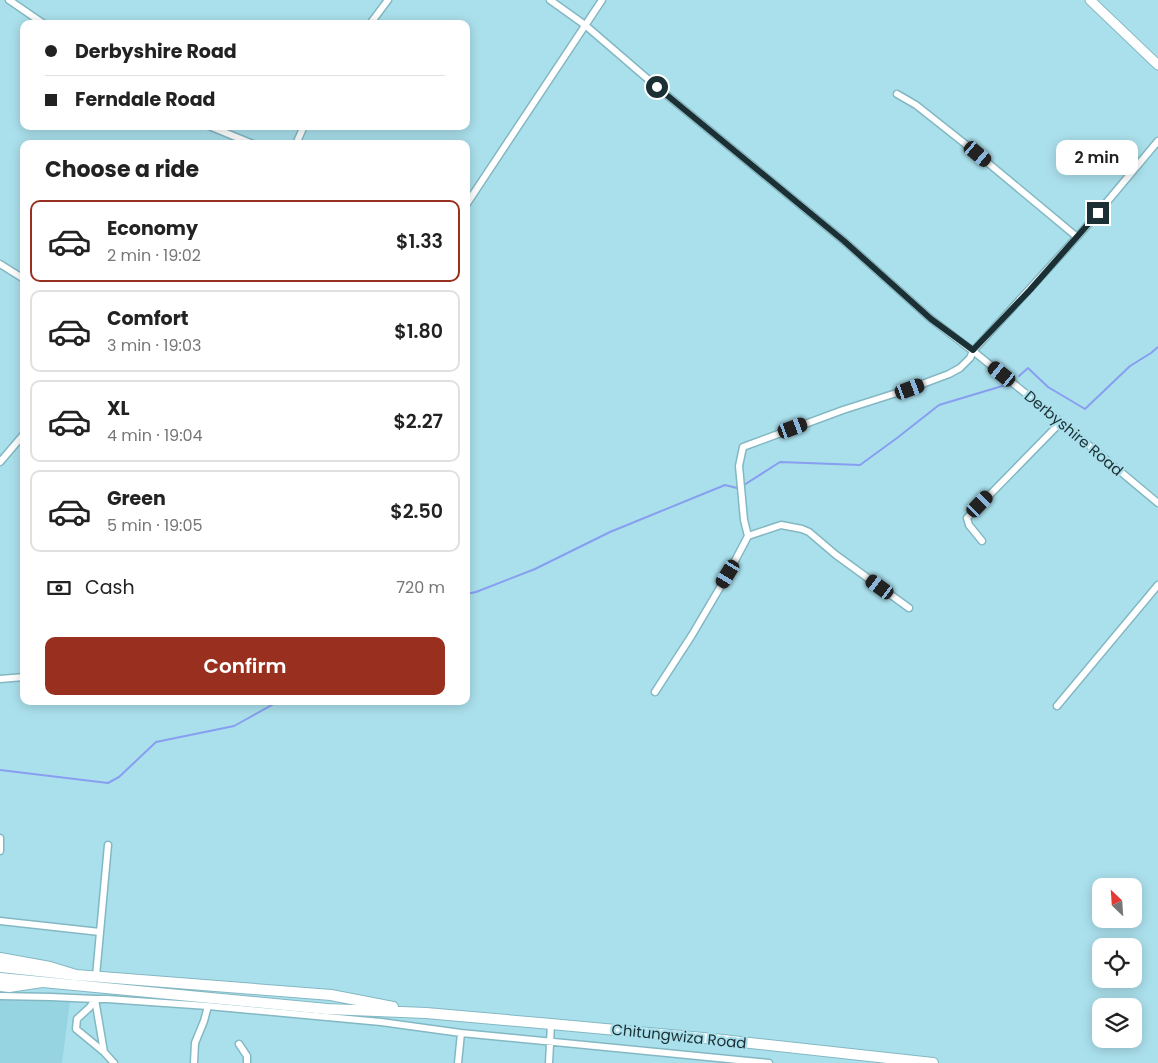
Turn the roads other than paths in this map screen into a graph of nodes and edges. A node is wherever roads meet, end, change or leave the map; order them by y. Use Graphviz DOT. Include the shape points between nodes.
graph roads {
  1 [pos="9,0"];
  2 [pos="388,0"];
  3 [pos="550,0"];
  4 [pos="602,0"];
  5 [pos="1090,0"];
  6 [pos="38,20"];
  7 [pos="373,20"];
  8 [pos="585,24"];
  9 [pos="1158,65"];
  10 [pos="897,94"];
  11 [pos="219,130"];
  12 [pos="243,140"];
  13 [pos="1158,141"];
  14 [pos="470,199"];
  15 [pos="1077,238"];
  16 [pos="0,264"];
  17 [pos="20,276"];
  18 [pos="973,350"];
  19 [pos="1061,422"];
  20 [pos="20,439"];
  21 [pos="0,462"];
  22 [pos="1158,503"];
  23 [pos="748,536"];
  24 [pos="982,541"];
  25 [pos="1158,585"];
  26 [pos="909,608"];
  27 [pos="20,677"];
  28 [pos="0,679"];
  29 [pos="655,692"];
  30 [pos="1057,706"];
  31 [pos="0,838"];
  32 [pos="108,845"];
  33 [pos="0,851"];
  34 [pos="0,921"];
  35 [pos="100,932"];
  36 [pos="0,958"];
  37 [pos="0,967"];
  38 [pos="76,975"];
  39 [pos="96,976"];
  40 [pos="0,978"];
  41 [pos="42,982"];
  42 [pos="0,986"];
  43 [pos="0,996"];
  44 [pos="94,999"];
  45 [pos="208,1006"];
  46 [pos="426,1014"];
  47 [pos="551,1024"];
  48 [pos="461,1033"];
  49 [pos="550,1042"];
  50 [pos="239,1044"];
  51 [pos="104,1052"];
  52 [pos="114,1063"];
  53 [pos="194,1063"];
  54 [pos="247,1063"];
  55 [pos="458,1063"];
  56 [pos="549,1063"];
  57 [pos="769,1063"];
  58 [pos="932,1063"];
  1 -- 6 [label="street"];
  2 -- 7 [label="street"];
  3 -- 8 [label="street, Derbyshire Road"];
  4 -- 8 [label="street"];
  5 -- 9 [label="main road"];
  8 -- 14 [label="street"];
  8 -- 18 [label="street, Derbyshire Road" via="844,241 931,319"];
  10 -- 15 [label="street" via="964,142"];
  11 -- 12 [label="street"];
  13 -- 15 [label="street"];
  15 -- 18 [label="street"];
  16 -- 17 [label="street"];
  18 -- 19 [label="street, Derbyshire Road"];
  18 -- 23 [label="street" via="960,368 949,374 743,447 739,466"];
  19 -- 22 [label="street, Derbyshire Road"];
  19 -- 24 [label="street" via="967,518"];
  20 -- 21 [label="street"];
  23 -- 26 [label="street" via="781,525 809,532"];
  23 -- 29 [label="street" via="715,597"];
  25 -- 30 [label="street"];
  27 -- 28 [label="street"];
  31 -- 33 [label="street"];
  32 -- 35 [label="street"];
  34 -- 35 [label="street"];
  35 -- 39 [label="street"];
  36 -- 38 [label="main road"];
  37 -- 38 [label="main road"];
  38 -- 39 [label="main road"];
  39 -- 46 [label="main road" via="331,995"];
  40 -- 41 [label="main road"];
  41 -- 42 [label="main road"];
  41 -- 46 [label="main road" via="327,1009"];
  43 -- 44 [label="street"];
  44 -- 45 [label="street"];
  44 -- 51 [label="street"];
  44 -- 51 [label="street" via="77,1019 76,1029"];
  45 -- 48 [label="street"];
  45 -- 53 [label="street" via="196,1043"];
  46 -- 47 [label="main road, Chitungwiza Road"];
  47 -- 49 [label="street"];
  47 -- 58 [label="main road, Chitungwiza Road"];
  48 -- 49 [label="street"];
  48 -- 55 [label="street"];
  49 -- 56 [label="street"];
  49 -- 57 [label="street"];
  50 -- 54 [label="street" via="247,1056"];
  51 -- 52 [label="street"];
}
